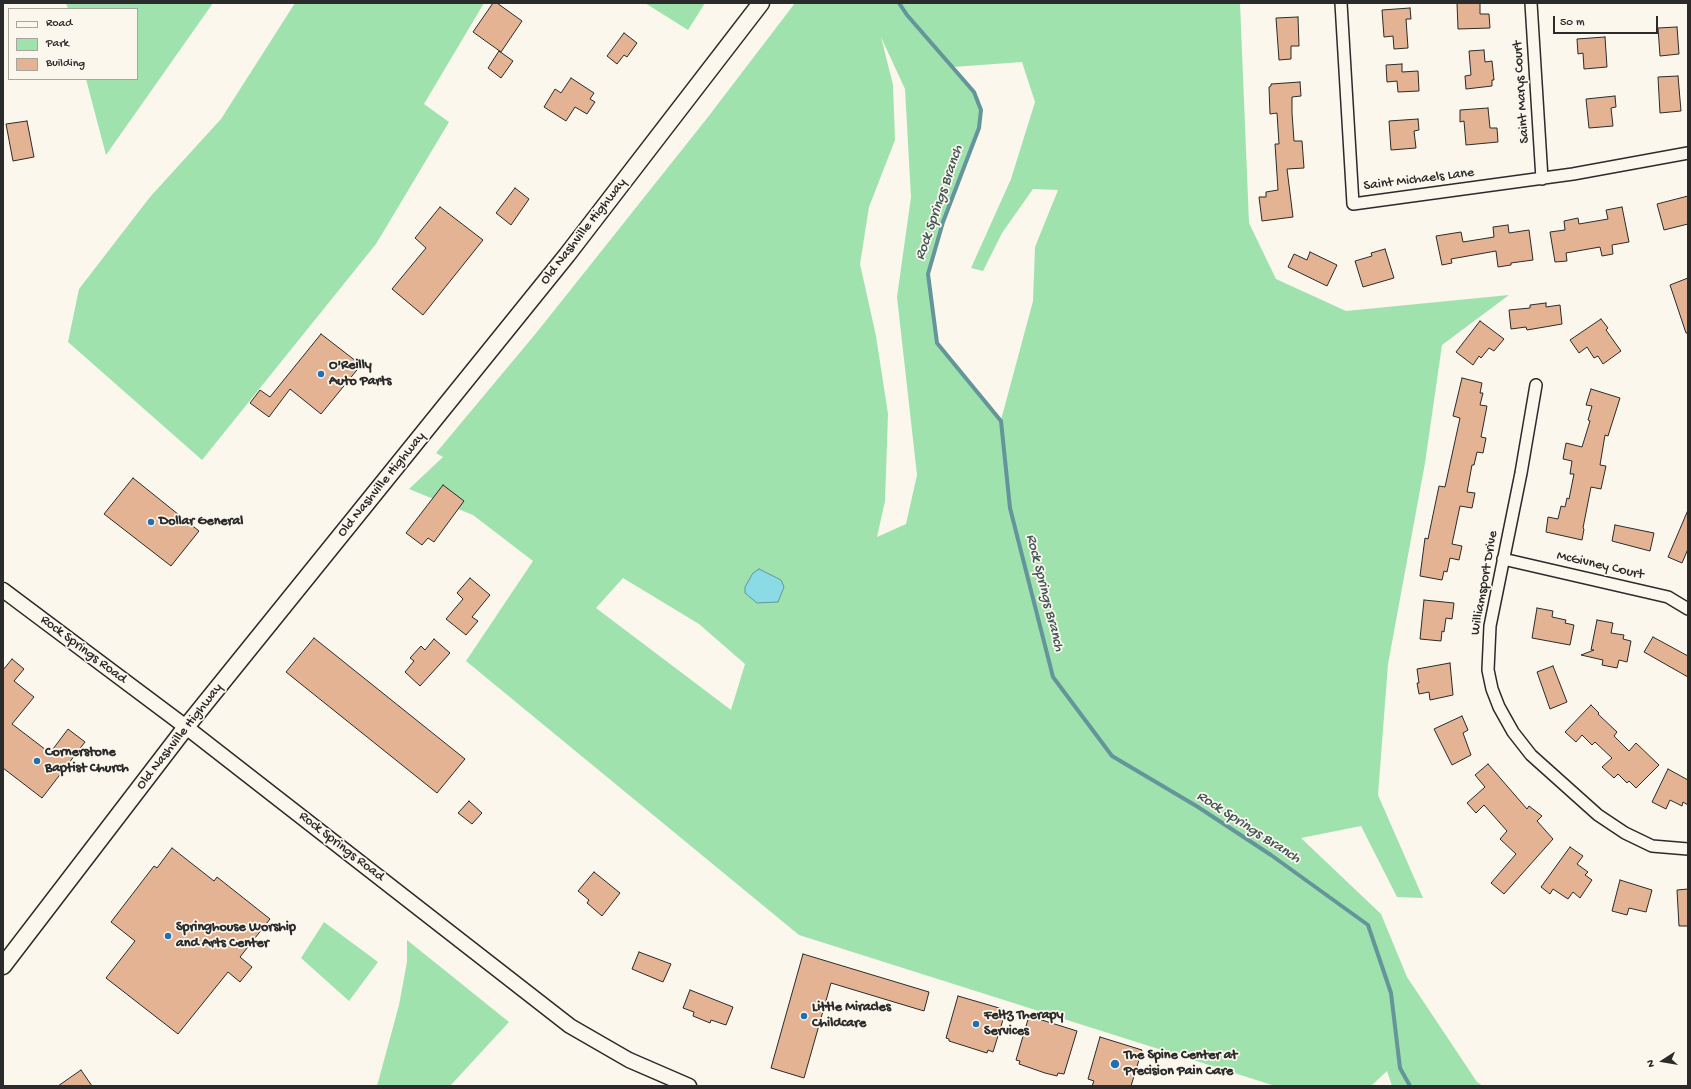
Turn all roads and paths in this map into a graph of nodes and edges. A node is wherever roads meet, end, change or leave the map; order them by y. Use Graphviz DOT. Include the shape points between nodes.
graph roads {
  1 [pos="761,3"];
  2 [pos="1341,3"];
  3 [pos="1531,3"];
  4 [pos="1688,153"];
  5 [pos="1542,179"];
  6 [pos="1536,386"];
  7 [pos="1503,559"];
  8 [pos="3,590"];
  9 [pos="1688,609"];
  10 [pos="186,727"];
  11 [pos="1688,849"];
  12 [pos="3,966"];
  13 [pos="689,1086"];
  1 -- 10 [label="main road, Old Nashville Highway" via="567,255"];
  2 -- 5 [label="street, Saint Michaels Lane" via="1353,204"];
  3 -- 5 [label="street, Saint Marys Court"];
  4 -- 5 [label="street, Saint Michaels Lane"];
  6 -- 7 [label="street, Williamsport Drive"];
  7 -- 9 [label="street, McGivney Court" via="1668,597"];
  7 -- 11 [label="street, Williamsport Drive" via="1490,626 1488,670 1498,707 1513,732 1531,755 1598,815 1625,833 1652,846"];
  8 -- 10 [label="street, Rock Springs Road"];
  10 -- 12 [label="main road, Old Nashville Highway"];
  10 -- 13 [label="street, Rock Springs Road" via="570,1026 629,1060"];
}
